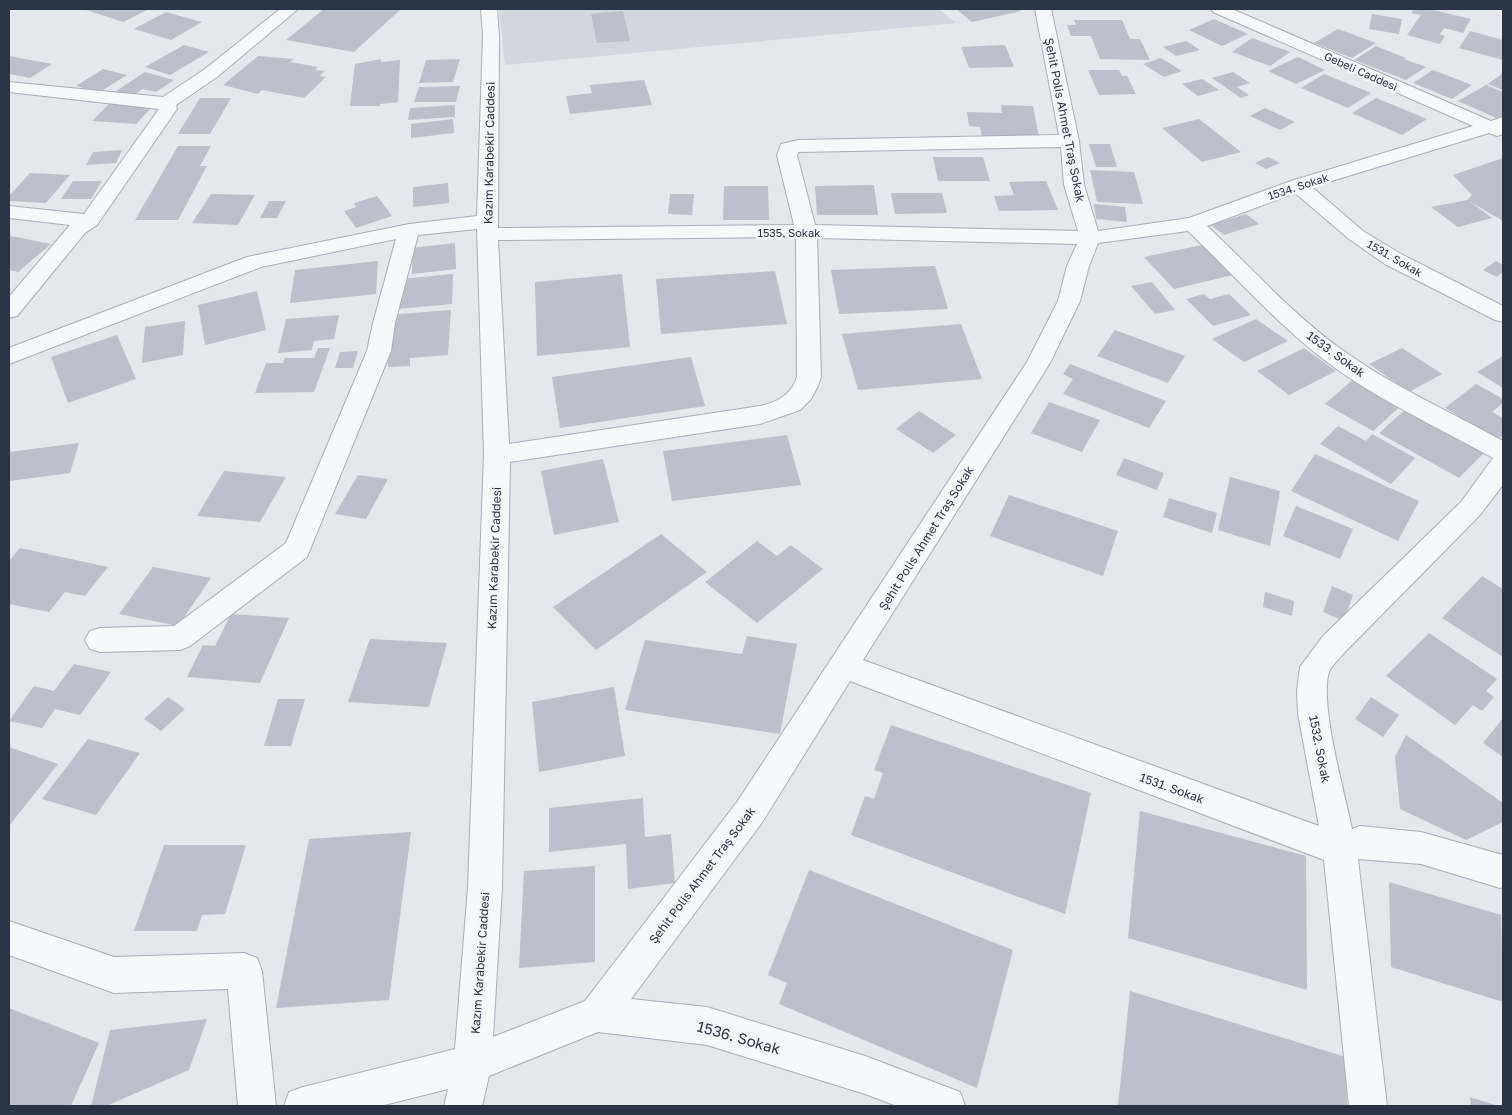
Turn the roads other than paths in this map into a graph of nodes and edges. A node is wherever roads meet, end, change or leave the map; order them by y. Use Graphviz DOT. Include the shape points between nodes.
graph roads {
  1 [pos="290,9"];
  2 [pos="489,9"];
  3 [pos="1043,9"];
  4 [pos="1219,9"];
  5 [pos="9,87"];
  6 [pos="167,103"];
  7 [pos="1499,128"];
  8 [pos="1070,141"];
  9 [pos="1298,185"];
  10 [pos="9,212"];
  11 [pos="90,220"];
  12 [pos="1193,224"];
  13 [pos="488,228"];
  14 [pos="410,230"];
  15 [pos="806,231"];
  16 [pos="1090,238"];
  17 [pos="9,311"];
  18 [pos="1503,315"];
  19 [pos="9,356"];
  20 [pos="497,455"];
  21 [pos="1501,467"];
  22 [pos="100,640"];
  23 [pos="845,666"];
  24 [pos="1340,850"];
  25 [pos="1503,871"];
  26 [pos="9,938"];
  27 [pos="598,1014"];
  28 [pos="473,1064"];
  29 [pos="257,1106"];
  30 [pos="303,1106"];
  31 [pos="463,1106"];
  32 [pos="946,1106"];
  33 [pos="1368,1106"];
  1 -- 6 [label="street" via="210,74"];
  2 -- 13 [label="street, Kazım Karabekir Caddesi"];
  3 -- 8 [label="street, Şehit Polis Ahmet Traş Sokak"];
  4 -- 7 [label="street, Gebeli Caddesi"];
  5 -- 6 [label="street"];
  6 -- 11 [label="street" via="168,109"];
  7 -- 9 [label="street, 1534. Sokak"];
  8 -- 15 [label="street" via="788,148 786,155"];
  8 -- 16 [label="street, Şehit Polis Ahmet Traş Sokak" via="1074,185"];
  9 -- 12 [label="street, 1534. Sokak"];
  9 -- 18 [label="street, 1531. Sokak" via="1356,235 1393,259"];
  10 -- 11 [label="street"];
  11 -- 17 [label="street" via="78,229"];
  12 -- 16 [label="street, 1534. Sokak"];
  12 -- 21 [label="street, 1533. Sokak" via="1312,337"];
  13 -- 14 [label="street, 1535. Sokak"];
  13 -- 15 [label="street, 1535. Sokak"];
  13 -- 20 [label="street, Kazım Karabekir Caddesi"];
  14 -- 19 [label="street, 1535. Sokak" via="255,262"];
  14 -- 22 [label="street" via="379,351 297,550 180,638"];
  15 -- 16 [label="street, 1535. Sokak"];
  15 -- 20 [label="street" via="809,377 806,390 795,402 760,415"];
  16 -- 23 [label="street, Şehit Polis Ahmet Traş Sokak" via="1078,266 1069,301 1038,363"];
  20 -- 28 [label="street, Kazım Karabekir Caddesi" via="485,887"];
  21 -- 24 [label="street, 1532. Sokak" via="1470,509 1315,667 1313,714"];
  23 -- 24 [label="street, 1531. Sokak"];
  23 -- 27 [label="street, Şehit Polis Ahmet Traş Sokak" via="749,813"];
  24 -- 25 [label="street" via="1360,842 1421,848"];
  24 -- 33 [label="street, 1532. Sokak"];
  26 -- 29 [label="street" via="114,976 244,971"];
  27 -- 28 [label="street, 1536. Sokak"];
  27 -- 32 [label="street, 1536. Sokak" via="707,1026 865,1076"];
  28 -- 30 [label="street, 1536. Sokak"];
  28 -- 31 [label="street, Kazım Karabekir Caddesi"];
}
